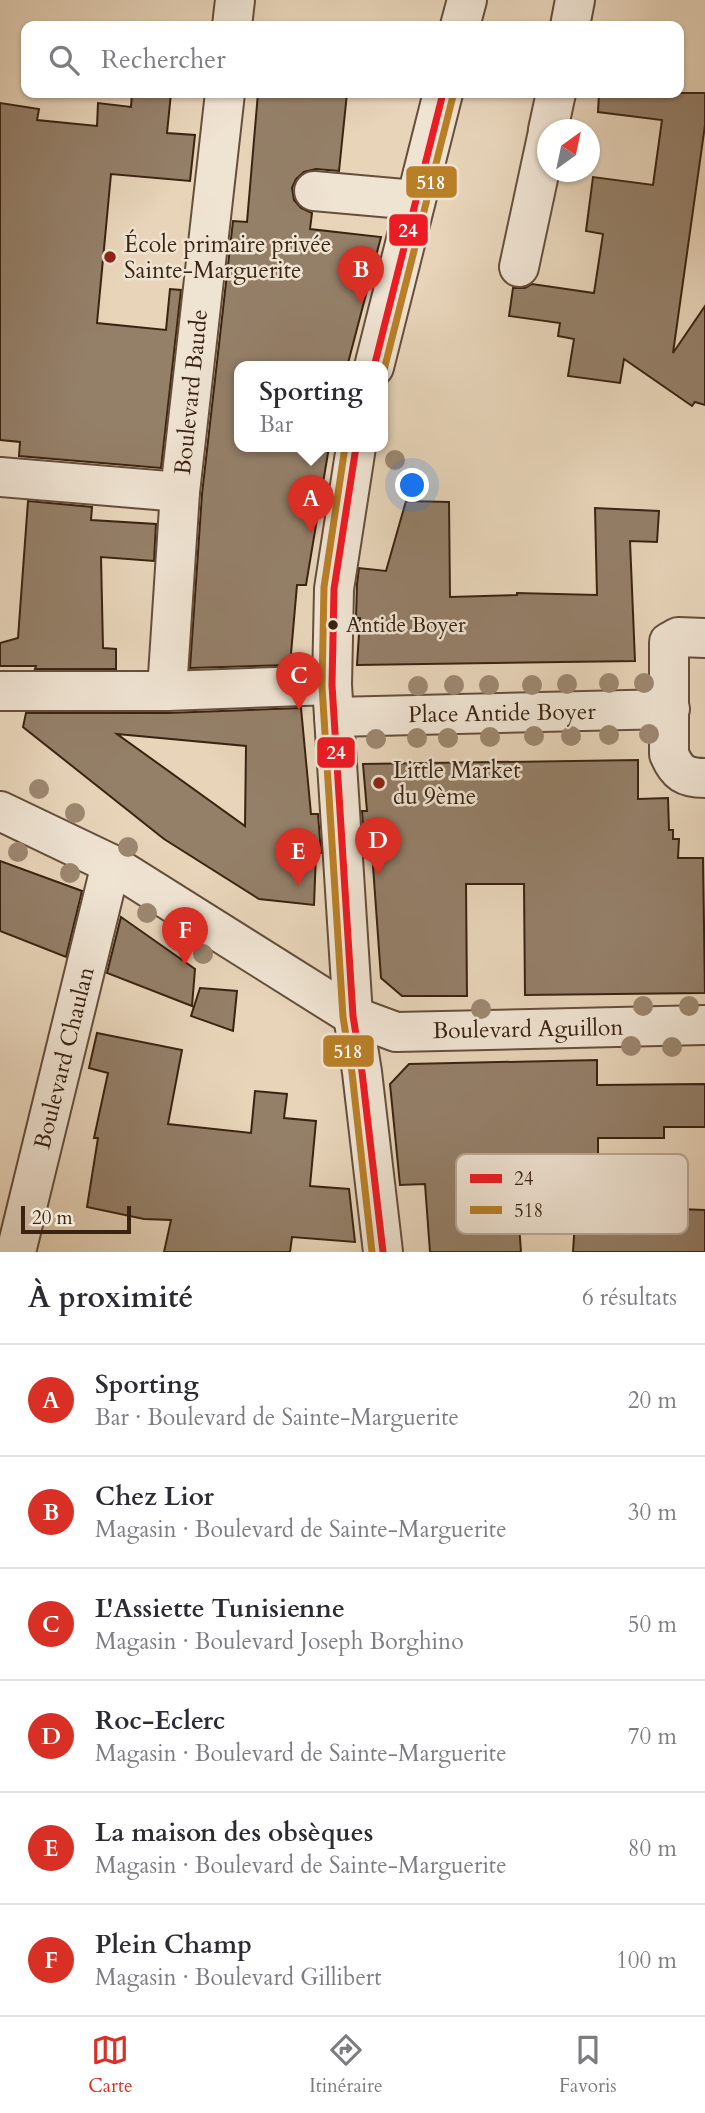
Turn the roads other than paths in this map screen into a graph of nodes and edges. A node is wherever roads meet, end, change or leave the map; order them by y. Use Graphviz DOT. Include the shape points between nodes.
graph roads {
  1 [pos="235,0"];
  2 [pos="467,0"];
  3 [pos="575,0"];
  4 [pos="233,21"];
  5 [pos="461,21"];
  6 [pos="571,21"];
  7 [pos="224,98"];
  8 [pos="442,98"];
  9 [pos="555,98"];
  10 [pos="551,119"];
  11 [pos="537,182"];
  12 [pos="314,191"];
  13 [pos="415,200"];
  14 [pos="519,267"];
  15 [pos="375,361"];
  16 [pos="355,452"];
  17 [pos="0,477"];
  18 [pos="180,492"];
  19 [pos="705,638"];
  20 [pos="167,691"];
  21 [pos="0,692"];
  22 [pos="333,701"];
  23 [pos="670,709"];
  24 [pos="705,778"];
  25 [pos="0,811"];
  26 [pos="111,864"];
  27 [pos="353,1016"];
  28 [pos="705,1025"];
  29 [pos="16,1252"];
  30 [pos="383,1252"];
  1 -- 4 [label="street"];
  2 -- 5 [label="street"];
  3 -- 6 [label="street"];
  7 -- 18 [label="street, Boulevard Baude"];
  8 -- 13 [label="street"];
  9 -- 10 [label="street"];
  11 -- 14 [label="street"];
  12 -- 13 [label="street"];
  13 -- 15 [label="street"];
  16 -- 22 [label="street" via="334,589"];
  17 -- 18 [label="street"];
  18 -- 20 [label="street, Boulevard Baude"];
  19 -- 23 [label="street" via="678,637 668,642"];
  20 -- 21 [label="street, Place Antide Boyer"];
  20 -- 22 [label="street, Place Antide Boyer"];
  22 -- 23 [label="street, Place Antide Boyer"];
  22 -- 27 [label="street"];
  23 -- 24 [label="street" via="669,754 675,769 690,778"];
  25 -- 26 [label="street, Boulevard Aguillon"];
  26 -- 27 [label="street, Boulevard Aguillon"];
  26 -- 29 [label="street, Boulevard Chaulan"];
  27 -- 28 [label="street, Boulevard Aguillon" via="397,1032"];
  27 -- 30 [label="street"];
}
